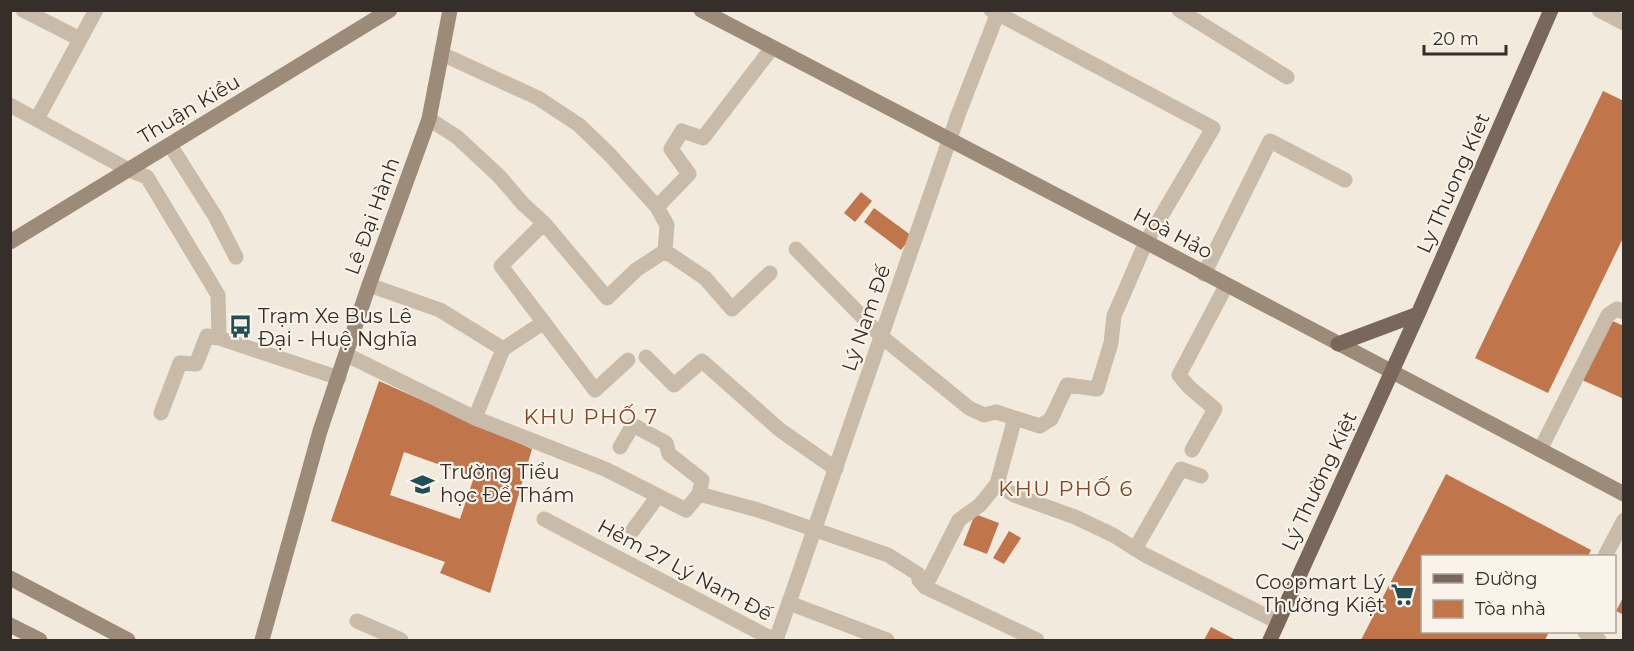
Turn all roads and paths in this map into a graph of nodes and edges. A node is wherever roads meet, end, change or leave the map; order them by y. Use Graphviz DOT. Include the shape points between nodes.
graph roads {
  1 [pos="23,10"];
  2 [pos="96,10"];
  3 [pos="390,10"];
  4 [pos="450,10"];
  5 [pos="701,10"];
  6 [pos="1179,10"];
  7 [pos="1551,10"];
  8 [pos="1599,10"];
  9 [pos="996,12"];
  10 [pos="1623,23"];
  11 [pos="80,39"];
  12 [pos="772,48"];
  13 [pos="442,54"];
  14 [pos="1287,76"];
  15 [pos="10,105"];
  16 [pos="37,119"];
  17 [pos="429,119"];
  18 [pos="950,141"];
  19 [pos="170,145"];
  20 [pos="129,170"];
  21 [pos="1345,180"];
  22 [pos="657,207"];
  23 [pos="544,223"];
  24 [pos="10,242"];
  25 [pos="1146,242"];
  26 [pos="796,249"];
  27 [pos="665,250"];
  28 [pos="236,257"];
  29 [pos="770,273"];
  30 [pos="1204,274"];
  31 [pos="369,285"];
  32 [pos="1226,286"];
  33 [pos="1623,312"];
  34 [pos="1418,314"];
  35 [pos="544,322"];
  36 [pos="882,337"];
  37 [pos="219,338"];
  38 [pos="1338,344"];
  39 [pos="503,349"];
  40 [pos="347,355"];
  41 [pos="646,357"];
  42 [pos="628,360"];
  43 [pos="1392,371"];
  44 [pos="339,378"];
  45 [pos="161,413"];
  46 [pos="475,418"];
  47 [pos="1015,418"];
  48 [pos="620,447"];
  49 [pos="1192,450"];
  50 [pos="1540,450"];
  51 [pos="836,469"];
  52 [pos="1201,476"];
  53 [pos="997,484"];
  54 [pos="699,494"];
  55 [pos="1623,494"];
  56 [pos="657,496"];
  57 [pos="544,519"];
  58 [pos="1623,520"];
  59 [pos="633,530"];
  60 [pos="814,531"];
  61 [pos="1136,549"];
  62 [pos="1606,555"];
  63 [pos="10,578"];
  64 [pos="925,587"];
  65 [pos="789,603"];
  66 [pos="357,621"];
  67 [pos="1278,622"];
  68 [pos="10,625"];
  69 [pos="40,640"];
  70 [pos="128,640"];
  71 [pos="262,640"];
  72 [pos="401,640"];
  73 [pos="775,640"];
  74 [pos="887,640"];
  75 [pos="1037,640"];
  76 [pos="1269,640"];
  1 -- 11 [label="street"];
  2 -- 11 [label="street"];
  3 -- 19 [label="street, Thuận Kiều"];
  4 -- 13 [label="street, Lê Đại Hành"];
  5 -- 12 [label="street, Hoà Hảo"];
  6 -- 14 [label="street"];
  7 -- 34 [label="main road, Ly Thuong Kiet"];
  8 -- 10 [label="street"];
  9 -- 18 [label="street, Lý Nam Đế"];
  9 -- 25 [label="street" via="1212,128"];
  11 -- 16 [label="street"];
  12 -- 18 [label="street, Hoà Hảo"];
  12 -- 22 [label="street" via="703,138 682,131 671,149 689,174"];
  13 -- 17 [label="street, Lê Đại Hành"];
  13 -- 22 [label="street" via="538,98 579,125"];
  15 -- 16 [label="street"];
  16 -- 20 [label="street"];
  17 -- 23 [label="street" via="457,137"];
  17 -- 31 [label="street, Lê Đại Hành"];
  18 -- 25 [label="street, Hoà Hảo"];
  18 -- 36 [label="street, Lý Nam Đế"];
  19 -- 20 [label="street, Thuận Kiều"];
  19 -- 28 [label="street"];
  20 -- 24 [label="street, Thuận Kiều"];
  20 -- 37 [label="street" via="147,177 218,296"];
  21 -- 30 [label="street" via="1270,141"];
  22 -- 27 [label="street" via="667,225"];
  23 -- 27 [label="street" via="607,298 636,270"];
  23 -- 35 [label="street" via="501,266"];
  25 -- 30 [label="street, Hoà Hảo"];
  25 -- 47 [label="street" via="1113,315 1111,343 1097,389 1067,385 1051,419 1040,426"];
  26 -- 36 [label="street"];
  27 -- 29 [label="street" via="705,278 732,309"];
  30 -- 32 [label="street, Hoà Hảo"];
  31 -- 39 [label="street" via="440,310"];
  31 -- 40 [label="street, Lê Đại Hành"];
  32 -- 38 [label="street, Hoà Hảo"];
  32 -- 49 [label="street" via="1179,375 1215,408"];
  33 -- 50 [label="street" via="1617,309 1608,315"];
  34 -- 38 [label="main road"];
  34 -- 43 [label="main road, Ly Thuong Kiet"];
  35 -- 39 [label="street"];
  35 -- 42 [label="street" via="595,390"];
  36 -- 47 [label="street" via="969,408"];
  36 -- 51 [label="street, Lý Nam Đế"];
  37 -- 44 [label="street"];
  37 -- 45 [label="street" via="207,336 196,364 180,363"];
  38 -- 43 [label="street, Hoà Hảo"];
  39 -- 46 [label="street"];
  40 -- 44 [label="street, Lê Đại Hành"];
  40 -- 46 [label="street"];
  41 -- 51 [label="street" via="674,385 702,361 780,430"];
  43 -- 50 [label="street, Hoà Hảo"];
  43 -- 67 [label="main road, Lý Thường Kiệt"];
  44 -- 71 [label="street, Lê Đại Hành" via="320,431"];
  46 -- 56 [label="street" via="605,469"];
  47 -- 53 [label="street"];
  48 -- 54 [label="street" via="633,425 666,443 669,454 702,480"];
  50 -- 55 [label="street, Hoà Hảo"];
  51 -- 60 [label="street, Lý Nam Đế"];
  52 -- 61 [label="street" via="1181,469"];
  53 -- 61 [label="street" via="1014,495 1075,517"];
  53 -- 64 [label="street" via="980,505 959,520"];
  54 -- 56 [label="street" via="686,510"];
  54 -- 60 [label="street" via="759,510"];
  56 -- 59 [label="street"];
  57 -- 73 [label="street, Hẻm 27 Lý Nam Đế"];
  58 -- 62 [label="street"];
  60 -- 64 [label="street" via="888,555 918,574"];
  60 -- 65 [label="street, Lý Nam Đế"];
  61 -- 67 [label="street"];
  63 -- 70 [label="street"];
  64 -- 75 [label="street"];
  65 -- 73 [label="street, Lý Nam Đế"];
  65 -- 74 [label="street"];
  66 -- 72 [label="street"];
  67 -- 76 [label="main road, Lý Thường Kiệt"];
  68 -- 69 [label="street"];
}
